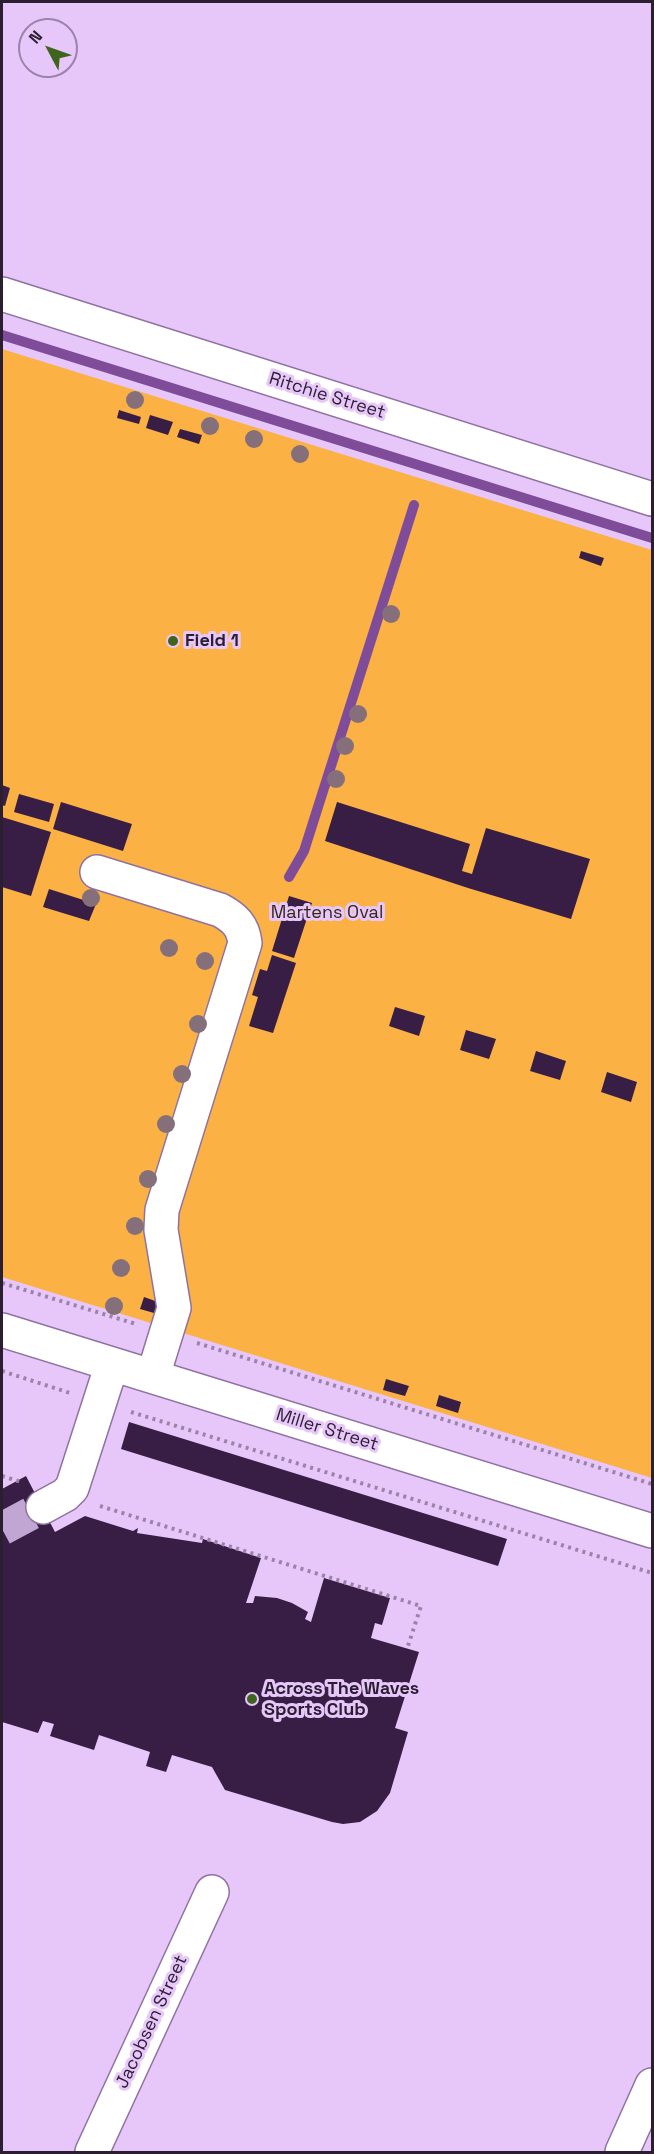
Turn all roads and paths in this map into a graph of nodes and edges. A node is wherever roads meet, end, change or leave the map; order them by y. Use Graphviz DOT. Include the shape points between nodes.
graph roads {
  1 [pos="2,294"];
  2 [pos="652,498"];
  3 [pos="98,873"];
  4 [pos="2,1283"];
  5 [pos="2,1330"];
  6 [pos="166,1333"];
  7 [pos="112,1364"];
  8 [pos="2,1371"];
  9 [pos="153,1376"];
  10 [pos="100,1402"];
  11 [pos="2,1476"];
  12 [pos="652,1484"];
  13 [pos="54,1501"];
  14 [pos="652,1531"];
  15 [pos="652,1573"];
  16 [pos="408,1646"];
  17 [pos="212,1892"];
  18 [pos="652,2085"];
  19 [pos="92,2152"];
  20 [pos="622,2152"];
  1 -- 2 [label="street, Ritchie Street"];
  3 -- 6 [label="street" via="220,910 241,926 245,943 162,1210 161,1230 174,1308"];
  4 -- 6 [label="path"];
  5 -- 7 [label="street, Miller Street"];
  6 -- 9 [label="street"];
  6 -- 12 [label="path"];
  7 -- 9 [label="street, Miller Street"];
  7 -- 10 [label="street"];
  8 -- 10 [label="path"];
  9 -- 14 [label="street, Miller Street"];
  10 -- 13 [label="street" via="72,1488"];
  10 -- 15 [label="path"];
  11 -- 13 [label="path"];
  13 -- 16 [label="path" via="421,1606"];
  17 -- 19 [label="street, Jacobsen Street"];
  18 -- 20 [label="street"];
}
